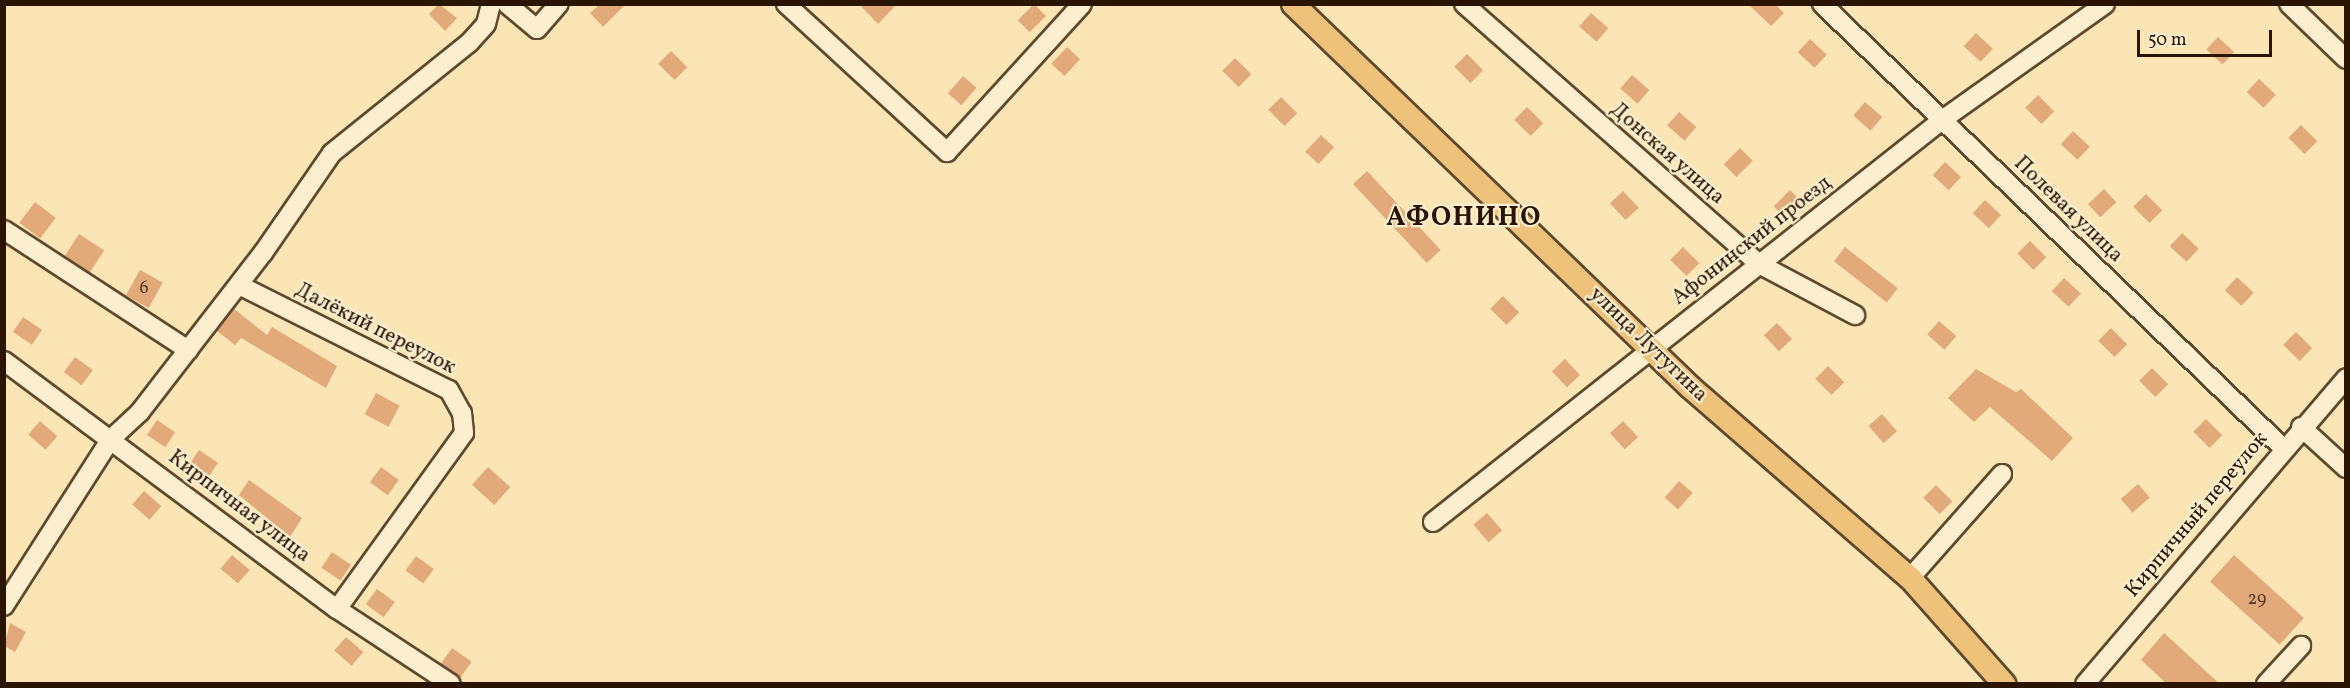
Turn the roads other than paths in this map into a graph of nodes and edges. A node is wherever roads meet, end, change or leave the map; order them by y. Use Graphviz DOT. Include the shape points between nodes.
graph roads {
  1 [pos="491,4"];
  2 [pos="507,4"];
  3 [pos="559,4"];
  4 [pos="786,4"];
  5 [pos="1082,4"];
  6 [pos="1464,4"];
  7 [pos="1822,4"];
  8 [pos="2105,4"];
  9 [pos="2289,4"];
  10 [pos="1297,6"];
  11 [pos="2346,59"];
  12 [pos="1942,120"];
  13 [pos="4,230"];
  14 [pos="1759,264"];
  15 [pos="239,285"];
  16 [pos="1855,315"];
  17 [pos="1652,349"];
  18 [pos="188,350"];
  19 [pos="4,361"];
  20 [pos="2346,378"];
  21 [pos="2301,427"];
  22 [pos="111,439"];
  23 [pos="2283,448"];
  24 [pos="2346,468"];
  25 [pos="2002,474"];
  26 [pos="1433,522"];
  27 [pos="1910,578"];
  28 [pos="4,606"];
  29 [pos="337,609"];
  30 [pos="2301,646"];
  31 [pos="451,684"];
  32 [pos="2004,684"];
  33 [pos="2085,684"];
  34 [pos="2266,684"];
  1 -- 15 [label="street" via="486,24 469,43 332,153"];
  2 -- 3 [label="street" via="537,29"];
  4 -- 5 [label="street" via="947,152"];
  6 -- 14 [label="street, Донская улица"];
  7 -- 12 [label="street, Полевая улица"];
  8 -- 12 [label="street, Афонинский проезд"];
  9 -- 11 [label="street"];
  10 -- 17 [label="main road, улица Лутугина"];
  12 -- 14 [label="street, Афонинский проезд"];
  12 -- 23 [label="street, Полевая улица"];
  13 -- 18 [label="street"];
  14 -- 16 [label="street, Донская улица"];
  14 -- 17 [label="street, Афонинский проезд"];
  15 -- 18 [label="street"];
  15 -- 29 [label="street, Далёкий переулок" via="449,390 462,413 464,433"];
  17 -- 26 [label="street, Афонинский проезд"];
  17 -- 27 [label="main road, улица Лутугина"];
  18 -- 22 [label="street" via="140,412"];
  19 -- 22 [label="street, Кирпичная улица"];
  20 -- 21 [label="street, Кирпичный переулок"];
  21 -- 23 [label="street, Кирпичный переулок"];
  21 -- 24 [label="street"];
  22 -- 28 [label="street"];
  22 -- 29 [label="street, Кирпичная улица"];
  23 -- 33 [label="street, Кирпичный переулок"];
  25 -- 27 [label="street"];
  27 -- 32 [label="main road, улица Лутугина"];
  29 -- 31 [label="street, Кирпичная улица"];
  30 -- 34 [label="street"];
}
